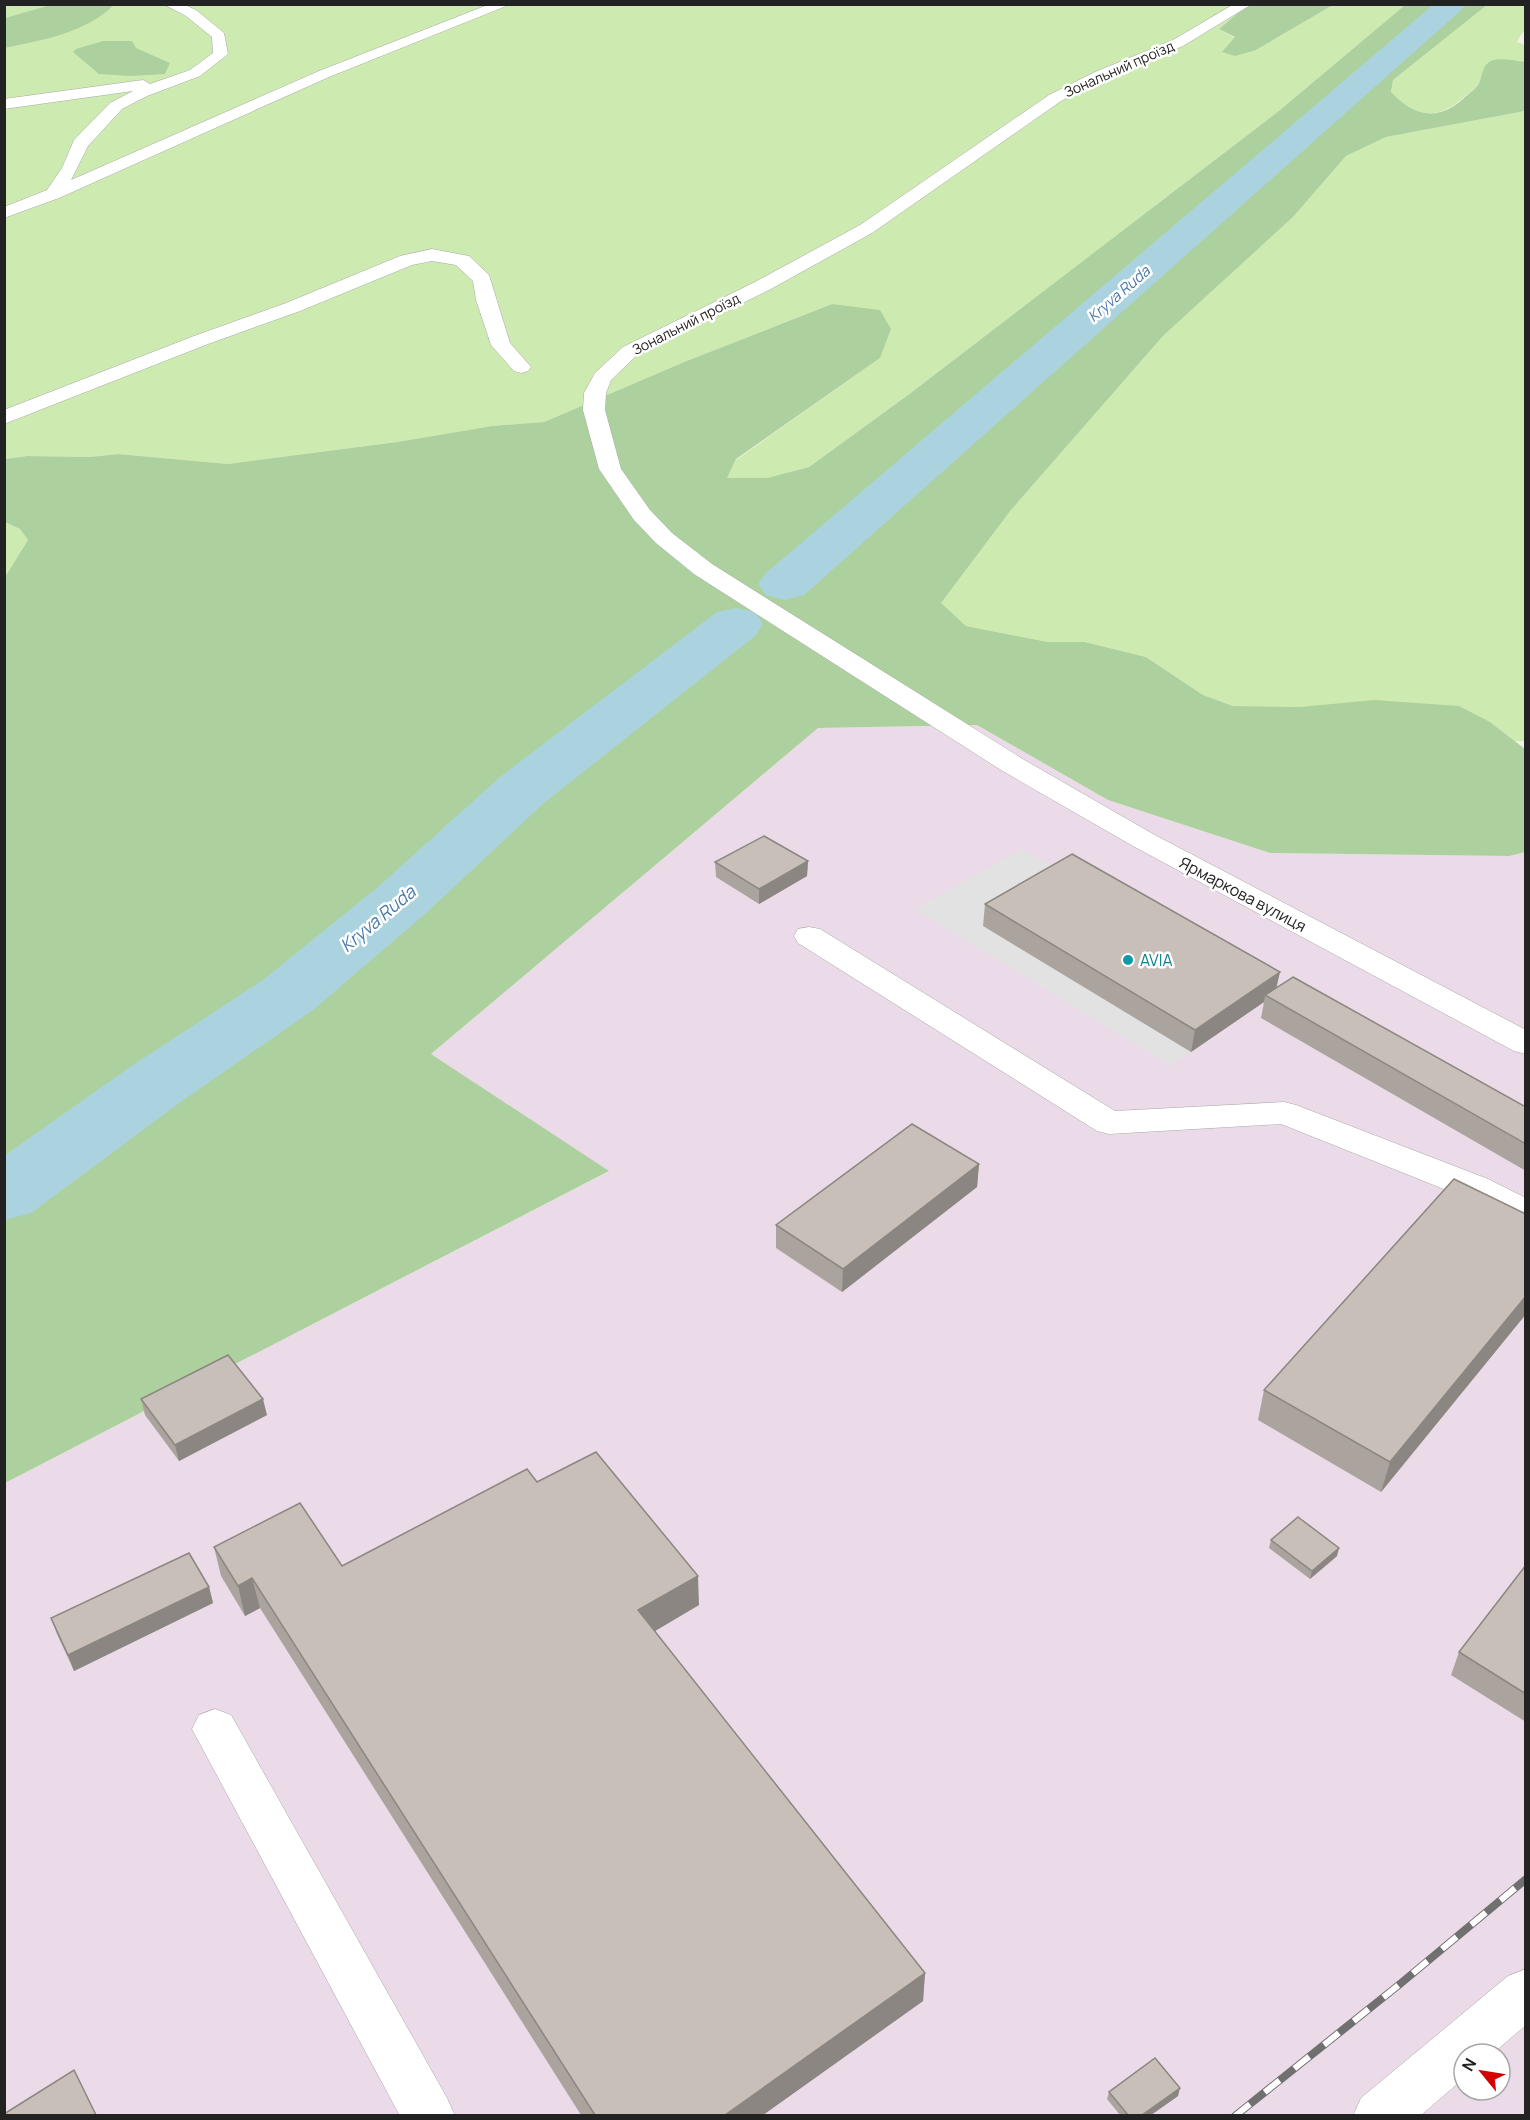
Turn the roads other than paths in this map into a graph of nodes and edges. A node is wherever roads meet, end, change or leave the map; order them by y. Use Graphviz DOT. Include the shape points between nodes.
graph roads {
  1 [pos="170,4"];
  2 [pos="504,4"];
  3 [pos="1245,4"];
  4 [pos="172,81"];
  5 [pos="4,104"];
  6 [pos="53,194"];
  7 [pos="4,213"];
  8 [pos="521,367"];
  9 [pos="4,418"];
  10 [pos="965,736"];
  11 [pos="809,936"];
  12 [pos="1526,1044"];
  13 [pos="1526,1214"];
  14 [pos="215,1730"];
  15 [pos="1526,1993"];
  16 [pos="429,2115"];
  17 [pos="1379,2115"];
  1 -- 4 [label="street" via="191,14 219,36 220,54 195,73"];
  2 -- 6 [label="street" via="324,74"];
  3 -- 10 [label="street, Зональний проїзд" via="1178,43 1056,98 866,229 630,351 602,377 595,393 594,410 610,469 624,492 664,538 703,569"];
  4 -- 5 [label="street"];
  4 -- 6 [label="street" via="124,102 107,114 80,144"];
  6 -- 7 [label="street"];
  8 -- 9 [label="street" via="501,345 482,279 462,260 432,255 407,260"];
  10 -- 12 [label="street, Ярмаркова вулиця" via="1143,840"];
  11 -- 13 [label="street" via="1109,1123 1284,1113 1476,1188"];
  14 -- 16 [label="street"];
  15 -- 17 [label="street"];
}
